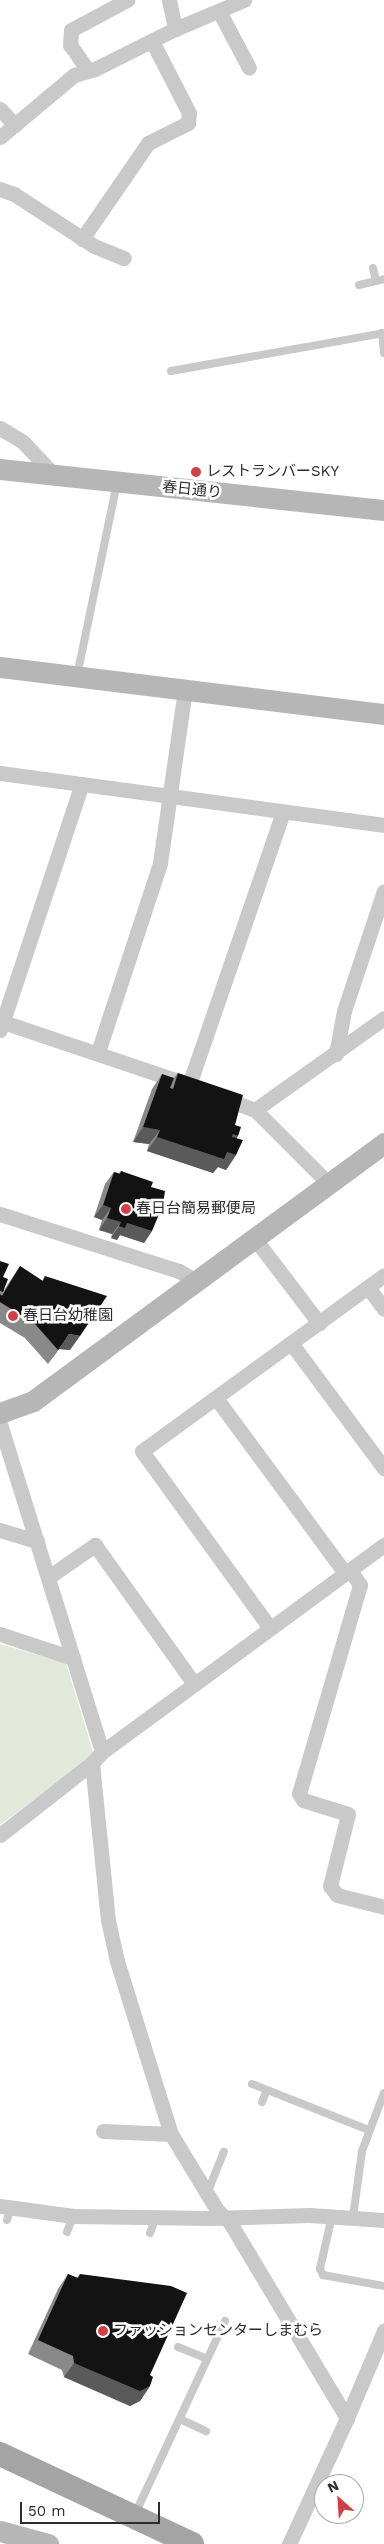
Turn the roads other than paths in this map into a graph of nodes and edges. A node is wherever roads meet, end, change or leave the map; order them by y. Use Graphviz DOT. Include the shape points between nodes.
graph roads {
  1 [pos="127,0"];
  2 [pos="169,0"];
  3 [pos="244,0"];
  4 [pos="219,11"];
  5 [pos="175,29"];
  6 [pos="152,41"];
  7 [pos="249,68"];
  8 [pos="86,69"];
  9 [pos="0,109"];
  10 [pos="15,125"];
  11 [pos="0,137"];
  12 [pos="0,189"];
  13 [pos="82,239"];
  14 [pos="124,258"];
  15 [pos="373,268"];
  16 [pos="380,280"];
  17 [pos="359,285"];
  18 [pos="383,333"];
  19 [pos="384,353"];
  20 [pos="171,371"];
  21 [pos="0,428"];
  22 [pos="0,469"];
  23 [pos="55,476"];
  24 [pos="118,482"];
  25 [pos="384,510"];
  26 [pos="0,667"];
  27 [pos="77,676"];
  28 [pos="185,689"];
  29 [pos="384,714"];
  30 [pos="0,774"];
  31 [pos="82,784"];
  32 [pos="171,796"];
  33 [pos="283,812"];
  34 [pos="384,825"];
  35 [pos="384,891"];
  36 [pos="384,1018"];
  37 [pos="1,1024"];
  38 [pos="98,1052"];
  39 [pos="336,1054"];
  40 [pos="189,1085"];
  41 [pos="255,1110"];
  42 [pos="384,1144"];
  43 [pos="329,1184"];
  44 [pos="0,1214"];
  45 [pos="255,1239"];
  46 [pos="384,1275"];
  47 [pos="196,1281"];
  48 [pos="368,1287"];
  49 [pos="384,1309"];
  50 [pos="319,1323"];
  51 [pos="291,1343"];
  52 [pos="216,1398"];
  53 [pos="0,1413"];
  54 [pos="0,1424"];
  55 [pos="384,1468"];
  56 [pos="0,1530"];
  57 [pos="37,1542"];
  58 [pos="384,1545"];
  59 [pos="347,1572"];
  60 [pos="50,1576"];
  61 [pos="270,1628"];
  62 [pos="0,1634"];
  63 [pos="73,1658"];
  64 [pos="194,1684"];
  65 [pos="97,1758"];
  66 [pos="0,1835"];
  67 [pos="384,1907"];
  68 [pos="252,2084"];
  69 [pos="267,2090"];
  70 [pos="384,2093"];
  71 [pos="262,2102"];
  72 [pos="369,2130"];
  73 [pos="103,2131"];
  74 [pos="171,2134"];
  75 [pos="224,2152"];
  76 [pos="205,2191"];
  77 [pos="6,2211"];
  78 [pos="73,2216"];
  79 [pos="224,2216"];
  80 [pos="332,2216"];
  81 [pos="156,2217"];
  82 [pos="353,2217"];
  83 [pos="384,2220"];
  84 [pos="67,2232"];
  85 [pos="150,2233"];
  86 [pos="384,2286"];
  87 [pos="225,2321"];
  88 [pos="384,2331"];
  89 [pos="178,2347"];
  90 [pos="207,2359"];
  91 [pos="347,2418"];
  92 [pos="180,2419"];
  93 [pos="206,2431"];
  94 [pos="0,2454"];
  95 [pos="134,2517"];
  96 [pos="0,2531"];
  97 [pos="48,2544"];
  98 [pos="192,2544"];
  99 [pos="289,2544"];
  1 -- 8 [label="street" via="71,30 70,46"];
  2 -- 5 [label="street"];
  3 -- 4 [label="street"];
  4 -- 5 [label="street"];
  4 -- 7 [label="street"];
  5 -- 6 [label="street"];
  6 -- 8 [label="street" via="94,70"];
  6 -- 13 [label="street" via="189,113 188,123 148,143"];
  8 -- 10 [label="street" via="74,75"];
  9 -- 10 [label="street"];
  10 -- 11 [label="street"];
  12 -- 13 [label="street" via="14,194"];
  13 -- 14 [label="street"];
  15 -- 16 [label="lane"];
  16 -- 17 [label="lane"];
  18 -- 19 [label="lane"];
  18 -- 20 [label="lane"];
  21 -- 23 [label="street" via="23,442"];
  22 -- 23 [label="street, 春日通り"];
  23 -- 24 [label="street, 春日通り"];
  24 -- 25 [label="street, 春日通り"];
  24 -- 27 [label="lane"];
  26 -- 27 [label="street"];
  27 -- 28 [label="street"];
  28 -- 29 [label="street"];
  28 -- 32 [label="street"];
  30 -- 31 [label="street"];
  31 -- 32 [label="street"];
  31 -- 37 [label="street"];
  32 -- 33 [label="street"];
  32 -- 38 [label="street" via="160,863"];
  33 -- 34 [label="street"];
  33 -- 40 [label="street"];
  35 -- 39 [label="street" via="344,1011"];
  36 -- 39 [label="street"];
  37 -- 38 [label="street"];
  38 -- 40 [label="street"];
  39 -- 41 [label="street"];
  40 -- 41 [label="street"];
  41 -- 43 [label="street"];
  42 -- 43 [label="street"];
  43 -- 45 [label="street"];
  44 -- 47 [label="street" via="179,1271"];
  45 -- 47 [label="street"];
  45 -- 50 [label="street"];
  46 -- 48 [label="street"];
  47 -- 53 [label="street" via="33,1400"];
  48 -- 49 [label="street"];
  48 -- 50 [label="street"];
  50 -- 51 [label="street"];
  51 -- 52 [label="street"];
  51 -- 55 [label="street"];
  52 -- 59 [label="street"];
  52 -- 61 [label="street" via="142,1451"];
  54 -- 57 [label="street"];
  56 -- 57 [label="street"];
  57 -- 60 [label="street"];
  58 -- 59 [label="street"];
  59 -- 61 [label="street"];
  59 -- 67 [label="street" via="360,1585 320,1736 299,1793 303,1800 348,1814 330,1886 337,1895"];
  60 -- 63 [label="street"];
  60 -- 64 [label="street" via="95,1545"];
  61 -- 64 [label="street"];
  62 -- 63 [label="street"];
  63 -- 65 [label="street"];
  64 -- 65 [label="street"];
  65 -- 66 [label="street"];
  65 -- 74 [label="street" via="108,1920 117,1961"];
  68 -- 69 [label="lane"];
  69 -- 71 [label="lane"];
  69 -- 72 [label="lane"];
  70 -- 72 [label="lane"];
  72 -- 82 [label="lane" via="355,2186"];
  73 -- 74 [label="street"];
  74 -- 76 [label="street"];
  75 -- 76 [label="lane"];
  76 -- 79 [label="street"];
  77 -- 78 [label="street"];
  78 -- 81 [label="street"];
  78 -- 84 [label="lane"];
  79 -- 80 [label="street"];
  79 -- 81 [label="street"];
  79 -- 91 [label="street"];
  80 -- 82 [label="street"];
  80 -- 86 [label="lane" via="320,2269 323,2275"];
  81 -- 85 [label="lane"];
  82 -- 83 [label="street"];
  87 -- 90 [label="lane"];
  88 -- 91 [label="street"];
  89 -- 90 [label="lane"];
  90 -- 92 [label="lane"];
  91 -- 99 [label="street"];
  92 -- 93 [label="lane"];
  92 -- 95 [label="lane"];
  94 -- 95 [label="main road"];
  95 -- 98 [label="main road"];
  96 -- 97 [label="street"];
}
